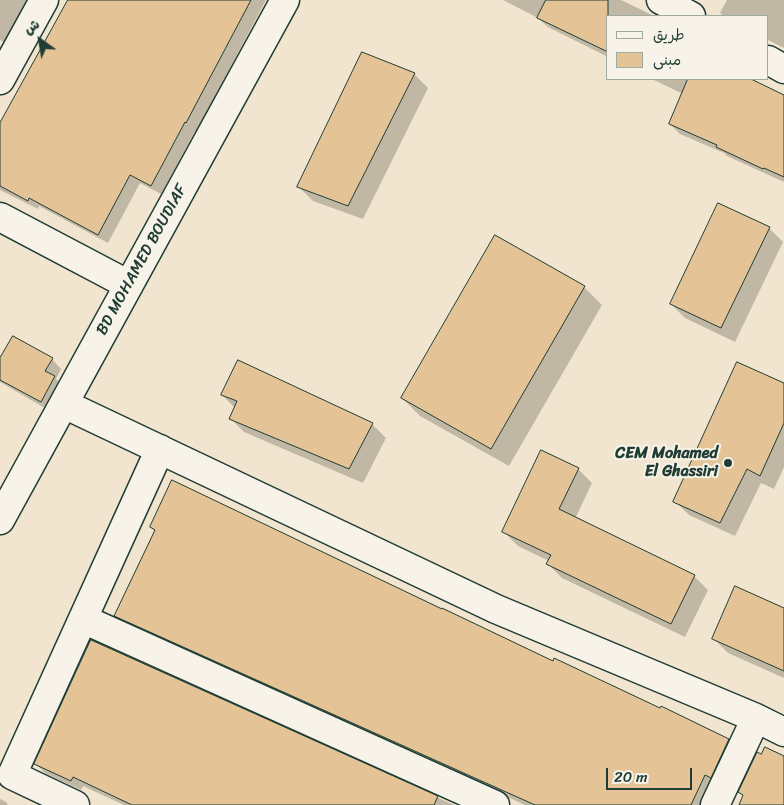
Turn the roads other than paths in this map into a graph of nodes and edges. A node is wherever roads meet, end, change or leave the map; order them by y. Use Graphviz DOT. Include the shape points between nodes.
graph roads {
  1 [pos="44,0"];
  2 [pos="285,0"];
  3 [pos="661,0"];
  4 [pos="689,10"];
  5 [pos="769,61"];
  6 [pos="784,69"];
  7 [pos="0,80"];
  8 [pos="0,217"];
  9 [pos="129,285"];
  10 [pos="64,404"];
  11 [pos="160,450"];
  12 [pos="0,520"];
  13 [pos="83,619"];
  14 [pos="756,718"];
  15 [pos="784,732"];
  16 [pos="76,805"];
  17 [pos="495,805"];
  18 [pos="715,805"];
  1 -- 7 [label="street"];
  2 -- 9 [label="street, BD MOHAMED BOUDIAF"];
  3 -- 4 [label="street"];
  5 -- 6 [label="street"];
  8 -- 9 [label="street"];
  9 -- 10 [label="street, BD MOHAMED BOUDIAF"];
  10 -- 11 [label="street"];
  10 -- 12 [label="street, BD MOHAMED BOUDIAF"];
  11 -- 13 [label="street"];
  11 -- 14 [label="street" via="496,608"];
  13 -- 16 [label="street" via="12,775"];
  13 -- 17 [label="street"];
  14 -- 15 [label="street"];
  14 -- 18 [label="street"];
}
